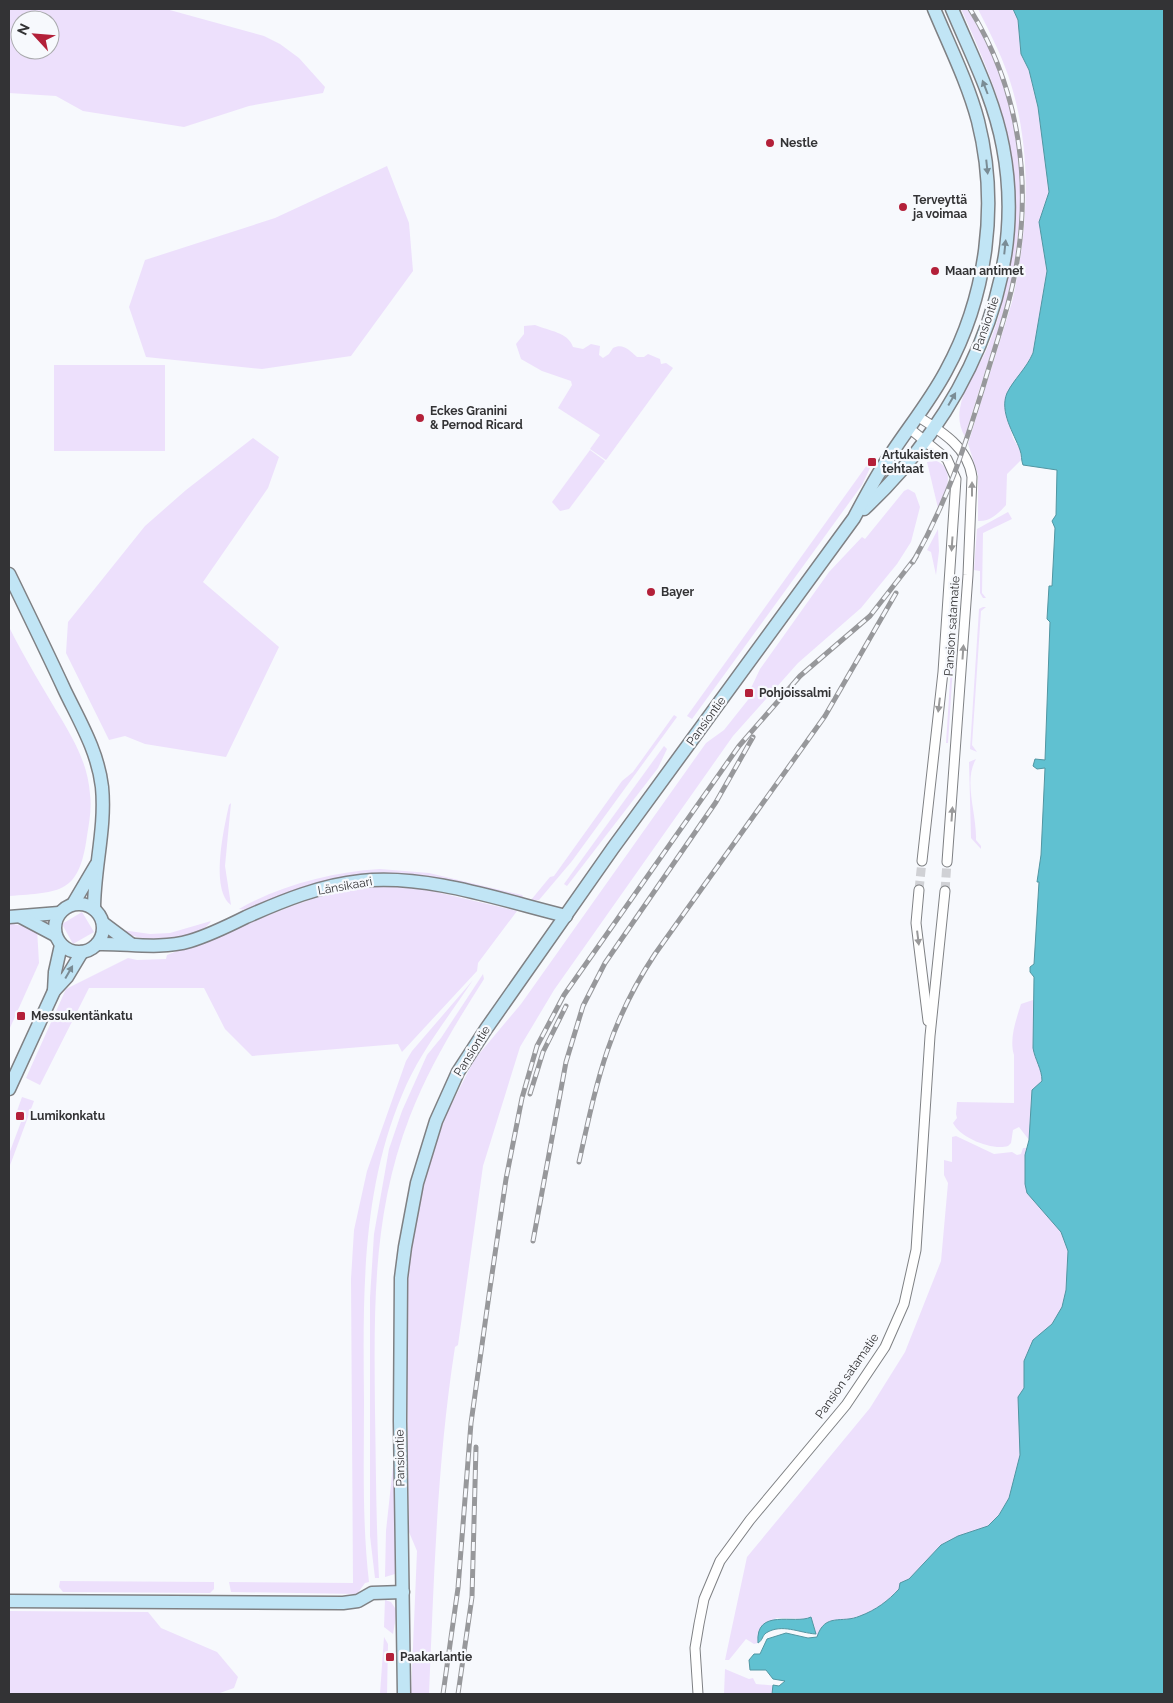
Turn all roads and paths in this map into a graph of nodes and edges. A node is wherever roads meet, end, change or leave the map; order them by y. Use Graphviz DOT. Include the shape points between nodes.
graph roads {
  1 [pos="934,9"];
  2 [pos="952,9"];
  3 [pos="917,416"];
  4 [pos="934,427"];
  5 [pos="909,428"];
  6 [pos="926,440"];
  7 [pos="854,518"];
  8 [pos="9,574"];
  9 [pos="922,861"];
  10 [pos="947,862"];
  11 [pos="96,865"];
  12 [pos="919,890"];
  13 [pos="945,892"];
  14 [pos="73,904"];
  15 [pos="94,909"];
  16 [pos="59,913"];
  17 [pos="566,916"];
  18 [pos="15,917"];
  19 [pos="103,923"];
  20 [pos="58,940"];
  21 [pos="97,944"];
  22 [pos="131,944"];
  23 [pos="82,952"];
  24 [pos="54,991"];
  25 [pos="930,1036"];
  26 [pos="9,1089"];
  27 [pos="403,1592"];
  28 [pos="9,1601"];
  29 [pos="404,1694"];
  30 [pos="698,1694"];
  1 -- 3 [label="street, Pansiontie, one-way" via="978,119 988,177 988,224 979,281 964,331 946,370"];
  4 -- 2 [label="street, Pansiontie, one-way" via="970,367 990,319 1004,260 1008,214 1006,171 997,121"];
  3 -- 4 [label="street, Pansion satamatie"];
  3 -- 5 [label="street, Pansiontie"];
  4 -- 6 [label="street, Pansiontie"];
  10 -- 4 [label="street, Pansion satamatie, one-way" via="972,483 965,456"];
  5 -- 6 [label="street, Pansion satamatie"];
  5 -- 7 [label="street, Pansiontie"];
  6 -- 7 [label="street, Pansiontie" via="894,480"];
  6 -- 9 [label="street, Pansion satamatie, one-way" via="953,468 956,490 943,672"];
  7 -- 17 [label="street, Pansiontie"];
  8 -- 11 [label="street" via="98,764 103,800"];
  11 -- 14 [label="street"];
  11 -- 15 [label="street"];
  12 -- 25 [label="street, Pansion satamatie, one-way" via="916,923"];
  13 -- 25 [label="street, Pansion satamatie"];
  14 -- 15 [label="street" via="84,904"];
  14 -- 16 [label="street"];
  15 -- 19 [label="street"];
  16 -- 18 [label="street"];
  16 -- 20 [label="street" via="55,921"];
  17 -- 22 [label="street, Länsikaari" via="425,883 368,880 305,894 190,941 154,947"];
  17 -- 27 [label="street, Pansiontie" via="458,1072 436,1121 417,1184 405,1247 400,1319"];
  18 -- 20 [label="street"];
  19 -- 21 [label="street" via="102,936"];
  19 -- 22 [label="street"];
  20 -- 23 [label="street" via="71,951"];
  20 -- 24 [label="street"];
  21 -- 22 [label="street, Länsikaari"];
  21 -- 23 [label="street"];
  24 -- 23 [label="street, one-way"];
  24 -- 26 [label="street"];
  25 -- 30 [label="street, Pansion satamatie" via="916,1250 904,1304 884,1348 846,1404 720,1561 704,1599 695,1648"];
  27 -- 28 [label="street" via="372,1592 358,1601 343,1604"];
  27 -- 29 [label="street, Pansiontie"];
}
